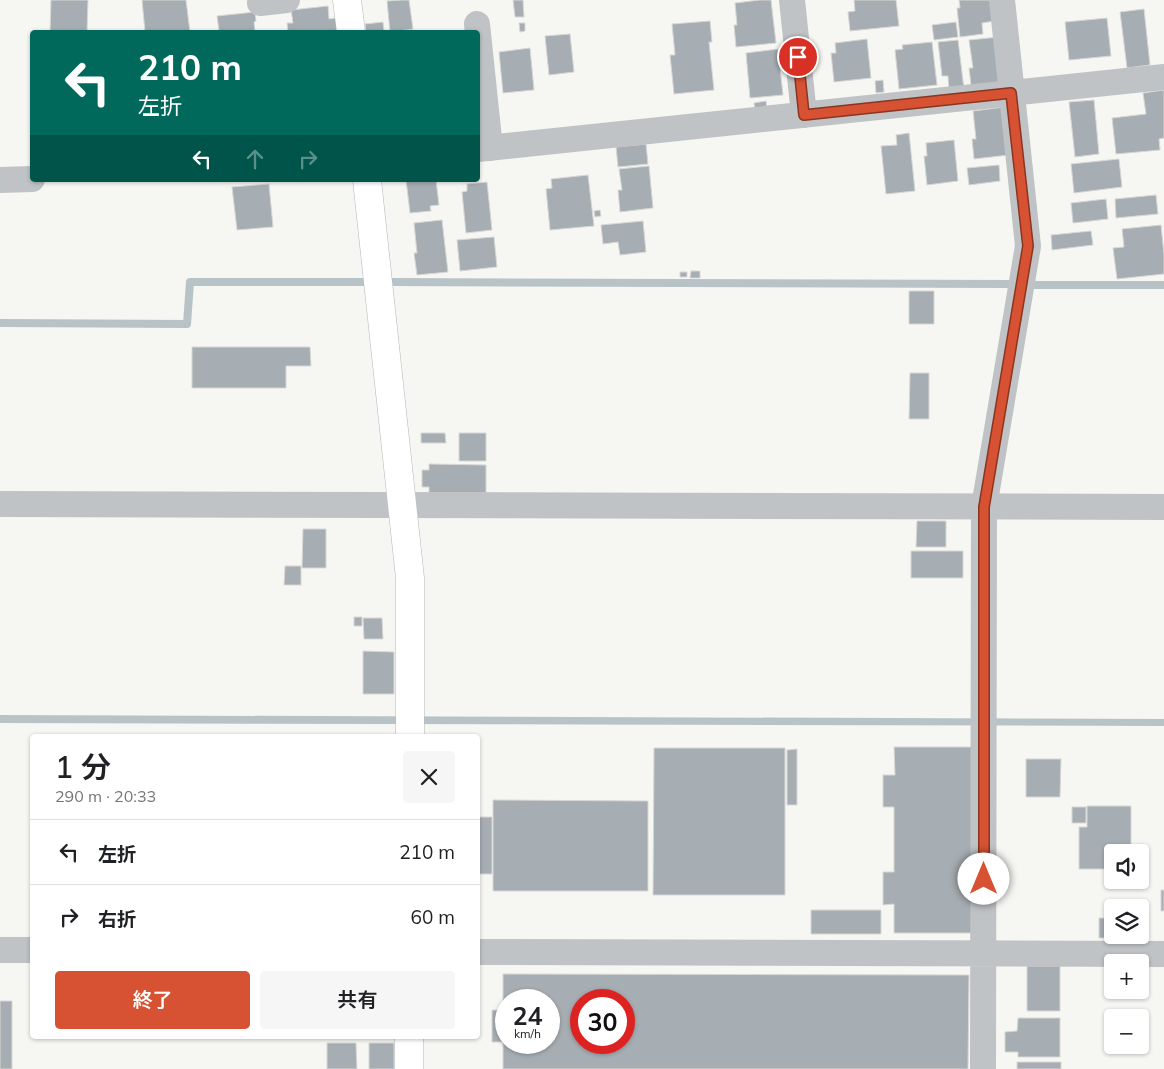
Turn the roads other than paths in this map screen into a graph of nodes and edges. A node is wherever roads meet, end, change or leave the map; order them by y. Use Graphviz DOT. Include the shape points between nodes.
graph roads {
  1 [pos="287,0"];
  2 [pos="348,0"];
  3 [pos="792,0"];
  4 [pos="1002,0"];
  5 [pos="260,3"];
  6 [pos="477,24"];
  7 [pos="351,30"];
  8 [pos="477,30"];
  9 [pos="480,77"];
  10 [pos="1164,77"];
  11 [pos="1011,93"];
  12 [pos="804,115"];
  13 [pos="484,148"];
  14 [pos="30,179"];
  15 [pos="0,180"];
  16 [pos="367,182"];
  17 [pos="0,504"];
  18 [pos="402,505"];
  19 [pos="984,507"];
  20 [pos="1164,508"];
  21 [pos="410,726"];
  22 [pos="0,950"];
  23 [pos="30,950"];
  24 [pos="480,952"];
  25 [pos="984,953"];
  26 [pos="1164,954"];
  27 [pos="410,1039"];
  28 [pos="409,1069"];
  29 [pos="983,1069"];
  1 -- 5 [label="street"];
  2 -- 7 [label="street"];
  3 -- 12 [label="street"];
  4 -- 11 [label="street"];
  6 -- 8 [label="street"];
  9 -- 13 [label="street"];
  10 -- 11 [label="street"];
  11 -- 12 [label="street"];
  11 -- 19 [label="street" via="1028,246"];
  12 -- 13 [label="street"];
  14 -- 15 [label="street"];
  16 -- 18 [label="street"];
  17 -- 18 [label="street"];
  18 -- 19 [label="street"];
  18 -- 21 [label="street" via="410,578"];
  19 -- 20 [label="street"];
  19 -- 25 [label="street"];
  22 -- 23 [label="street"];
  24 -- 25 [label="street"];
  25 -- 26 [label="street"];
  25 -- 29 [label="street"];
  27 -- 28 [label="street"];
}
